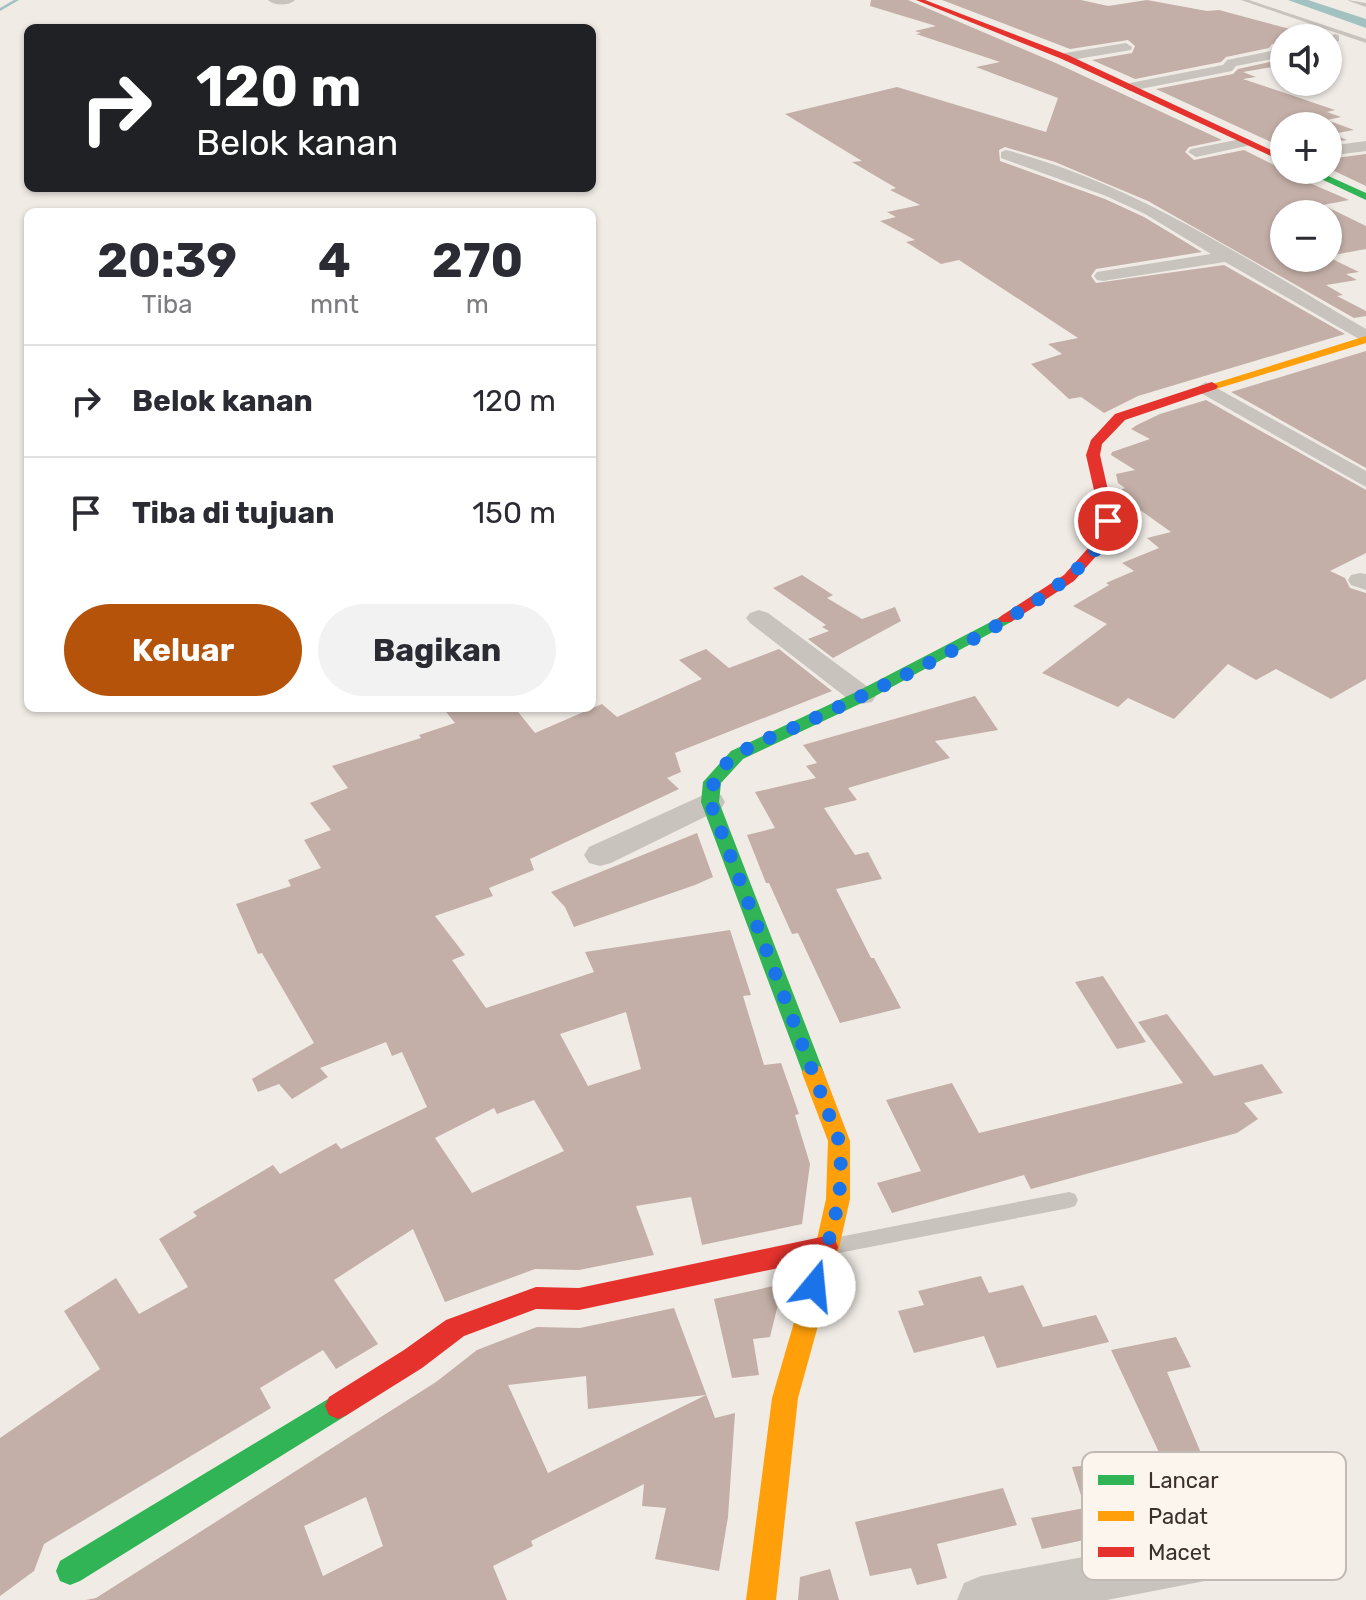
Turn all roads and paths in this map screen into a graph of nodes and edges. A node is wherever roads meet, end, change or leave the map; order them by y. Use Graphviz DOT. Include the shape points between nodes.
graph roads {
  1 [pos="274,0"];
  2 [pos="289,0"];
  3 [pos="919,0"];
  4 [pos="1244,0"];
  5 [pos="1351,0"];
  6 [pos="1366,5"];
  7 [pos="1366,41"];
  8 [pos="1126,47"];
  9 [pos="1270,55"];
  10 [pos="1065,57"];
  11 [pos="1130,87"];
  12 [pos="1246,142"];
  13 [pos="1366,146"];
  14 [pos="1342,149"];
  15 [pos="1196,152"];
  16 [pos="1270,152"];
  17 [pos="1006,155"];
  18 [pos="1338,184"];
  19 [pos="1366,197"];
  20 [pos="1230,256"];
  21 [pos="1103,276"];
  22 [pos="1366,338"];
  23 [pos="1344,346"];
  24 [pos="1366,356"];
  25 [pos="1206,388"];
  26 [pos="1366,480"];
  27 [pos="759,618"];
  28 [pos="862,696"];
  29 [pos="710,802"];
  30 [pos="600,855"];
  31 [pos="1069,1200"];
  32 [pos="826,1247"];
  33 [pos="70,1571"];
  34 [pos="1087,1580"];
  35 [pos="761,1600"];
  36 [pos="981,1600"];
  1 -- 2 [label="street"];
  3 -- 10 [label="street"];
  4 -- 7 [label="lane"];
  5 -- 6 [label="lane"];
  8 -- 10 [label="street"];
  9 -- 11 [label="street"];
  10 -- 11 [label="street"];
  11 -- 12 [label="street"];
  12 -- 15 [label="street"];
  12 -- 16 [label="street"];
  13 -- 14 [label="street"];
  17 -- 20 [label="street" via="1112,193"];
  18 -- 19 [label="street"];
  20 -- 21 [label="street"];
  20 -- 22 [label="street"];
  22 -- 23 [label="street"];
  23 -- 24 [label="street"];
  23 -- 25 [label="street"];
  25 -- 26 [label="street"];
  25 -- 28 [label="street" via="1135,410 1101,434 1093,455 1108,521 1106,537 1069,578 1028,608"];
  27 -- 28 [label="street"];
  28 -- 29 [label="street" via="737,755 712,782"];
  29 -- 30 [label="street"];
  29 -- 32 [label="street" via="839,1141 843,1173"];
  31 -- 32 [label="lane"];
  32 -- 33 [label="street" via="579,1299 536,1298 487,1314 455,1328"];
  32 -- 35 [label="street" via="790,1373"];
  34 -- 36 [label="street"];
}
